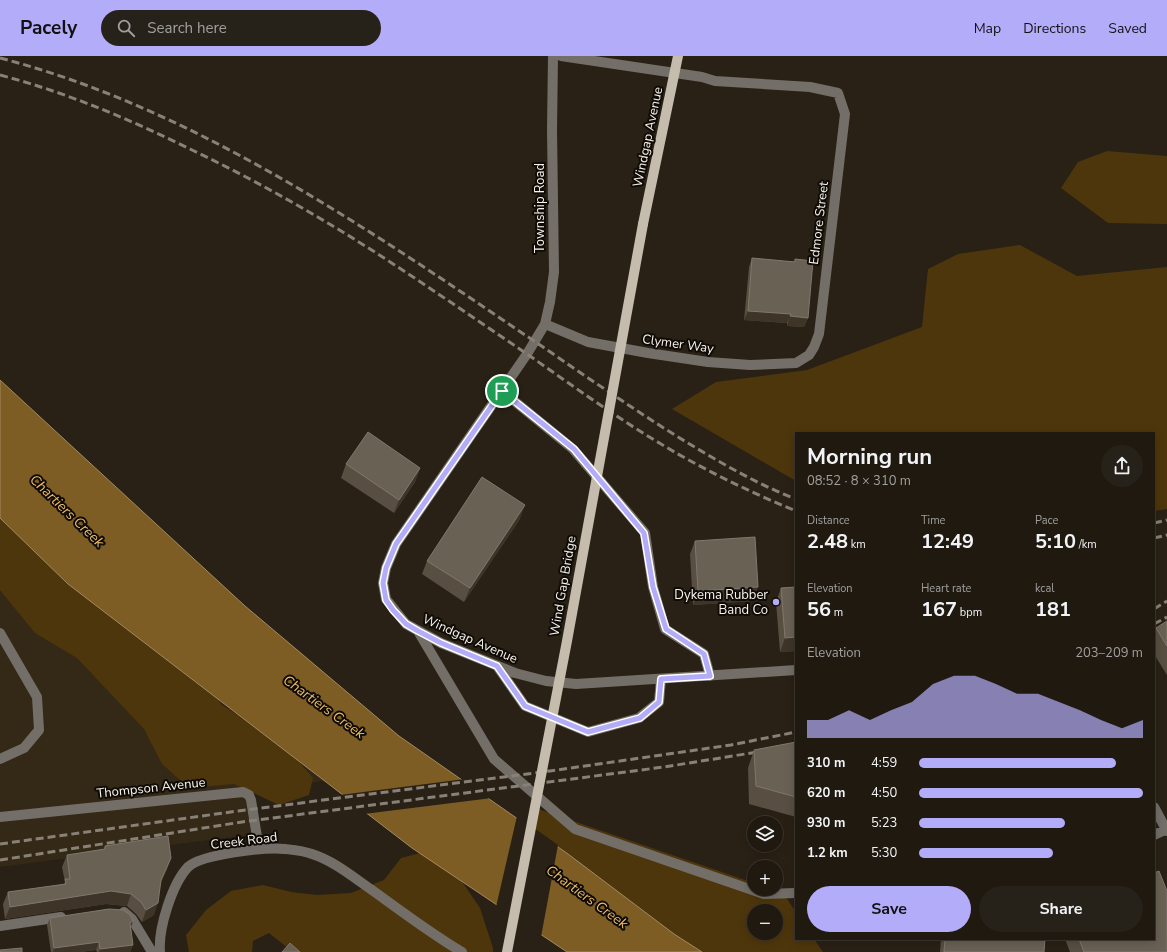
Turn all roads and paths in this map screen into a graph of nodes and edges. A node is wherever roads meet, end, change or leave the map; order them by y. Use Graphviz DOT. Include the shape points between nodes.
graph roads {
  1 [pos="554,56"];
  2 [pos="561,56"];
  3 [pos="678,56"];
  4 [pos="675,73"];
  5 [pos="643,224"];
  6 [pos="545,324"];
  7 [pos="528,354"];
  8 [pos="809,355"];
  9 [pos="502,391"];
  10 [pos="418,631"];
  11 [pos="0,633"];
  12 [pos="497,666"];
  13 [pos="795,670"];
  14 [pos="710,676"];
  15 [pos="661,679"];
  16 [pos="0,759"];
  17 [pos="1155,809"];
  18 [pos="0,817"];
  19 [pos="1167,830"];
  20 [pos="1155,835"];
  21 [pos="259,849"];
  22 [pos="795,893"];
  23 [pos="111,910"];
  24 [pos="68,916"];
  25 [pos="0,926"];
  26 [pos="152,952"];
  27 [pos="160,952"];
  28 [pos="462,952"];
  29 [pos="507,952"];
  1 -- 6 [label="street, Township Road" via="554,272"];
  2 -- 4 [label="street"];
  3 -- 4 [label="main road, Windgap Avenue"];
  4 -- 5 [label="main road, Windgap Avenue"];
  4 -- 8 [label="street, Edmore Street" via="715,81 810,87 838,93 845,114 818,334"];
  5 -- 29 [label="main road, Wind Gap Bridge, bridge"];
  6 -- 7 [label="street, Township Road"];
  6 -- 8 [label="street, Clymer Way" via="588,342 708,362 774,365 796,363"];
  7 -- 9 [label="street, Windgap Avenue"];
  9 -- 10 [label="street, Windgap Avenue" via="396,544 386,568 383,583 386,600 406,624"];
  9 -- 14 [label="street" via="574,449 644,533 653,587 666,629 704,654"];
  10 -- 12 [label="street, Windgap Avenue"];
  10 -- 22 [label="street" via="494,759 575,828 764,894"];
  11 -- 16 [label="street" via="38,697 39,730 24,748"];
  12 -- 15 [label="street, Windgap Avenue" via="546,681 576,684"];
  12 -- 15 [label="street" via="525,706 588,732 640,718 659,702"];
  13 -- 14 [label="street, Windgap Avenue"];
  14 -- 15 [label="street, Windgap Avenue"];
  17 -- 19 [label="street"];
  18 -- 21 [label="street, Thompson Avenue" via="243,792 251,800"];
  19 -- 20 [label="street"];
  21 -- 27 [label="street, Creek Road" via="214,856 189,867 179,878 168,906 160,930"];
  21 -- 28 [label="street, Creek Road" via="285,848 312,854 330,862"];
  23 -- 26 [label="street" via="123,911 132,919"];
  24 -- 25 [label="street"];
}
